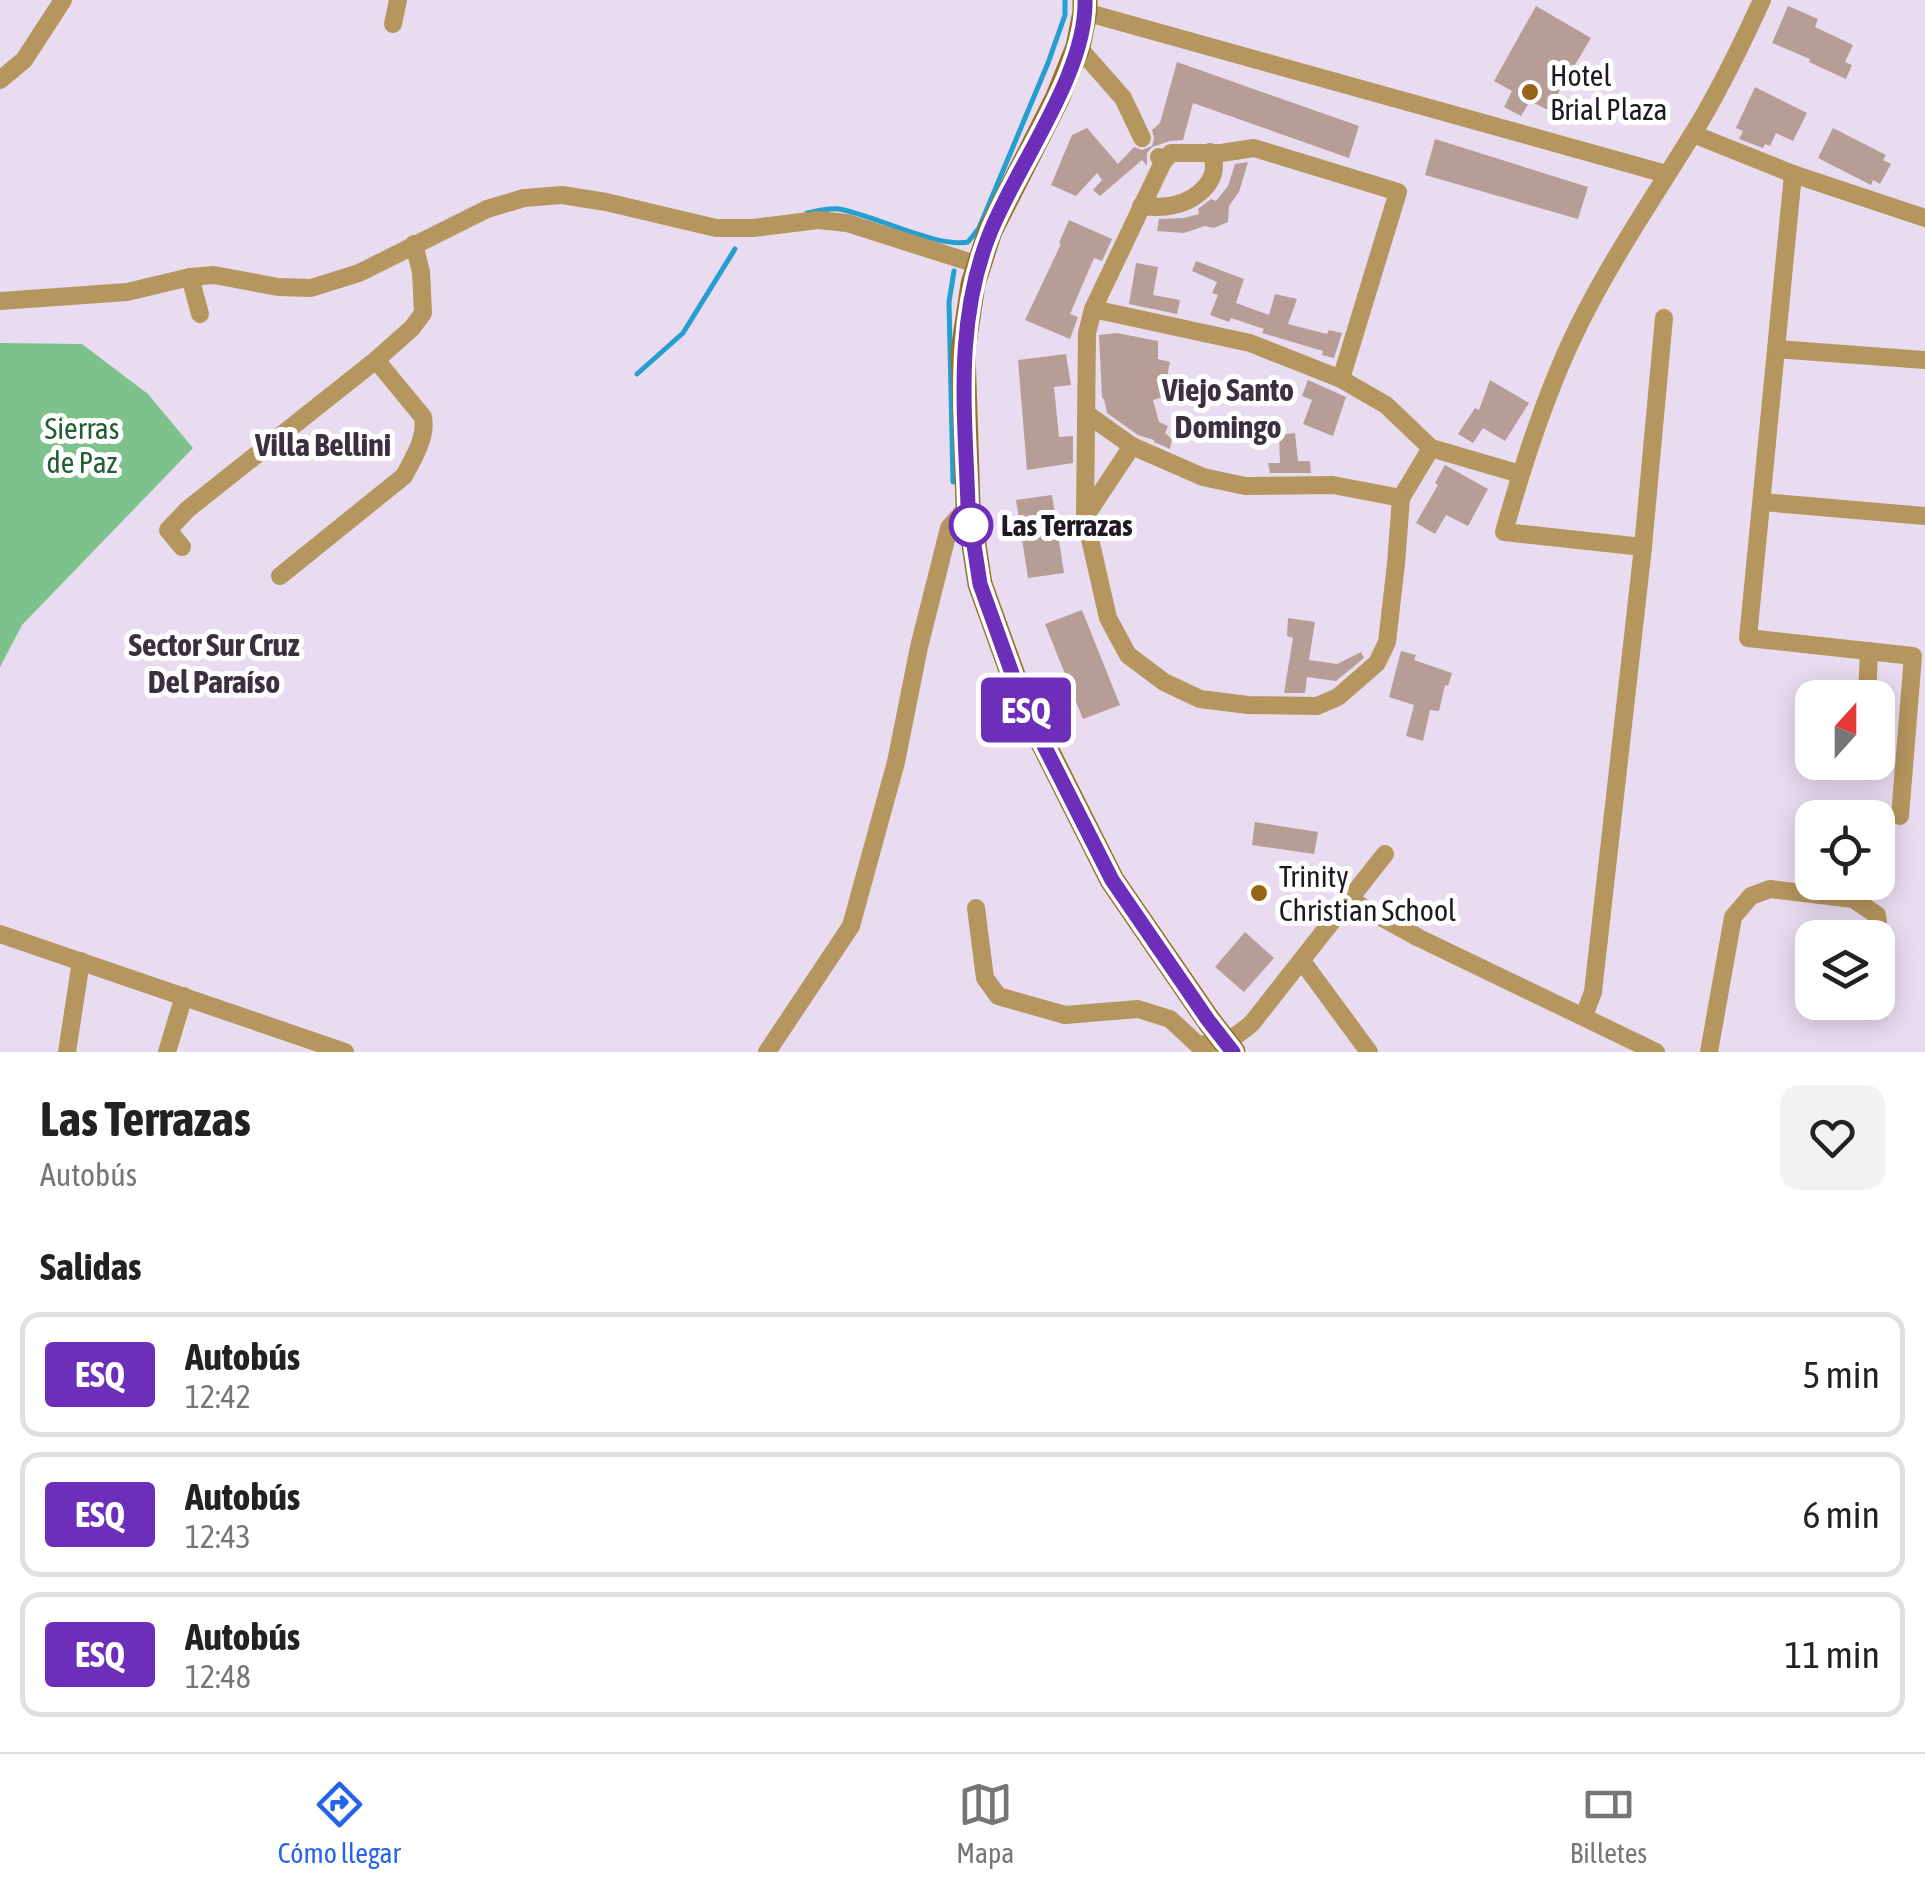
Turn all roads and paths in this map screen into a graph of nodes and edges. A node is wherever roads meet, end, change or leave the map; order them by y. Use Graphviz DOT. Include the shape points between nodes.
graph roads {
  1 [pos="63,0"];
  2 [pos="398,0"];
  3 [pos="1762,0"];
  4 [pos="1085,6"];
  5 [pos="393,24"];
  6 [pos="1078,46"];
  7 [pos="0,80"];
  8 [pos="1693,134"];
  9 [pos="1142,138"];
  10 [pos="1210,152"];
  11 [pos="1666,174"];
  12 [pos="1793,174"];
  13 [pos="1141,206"];
  14 [pos="1925,218"];
  15 [pos="414,244"];
  16 [pos="978,265"];
  17 [pos="190,277"];
  18 [pos="0,301"];
  19 [pos="1093,310"];
  20 [pos="200,314"];
  21 [pos="1664,318"];
  22 [pos="1776,349"];
  23 [pos="376,360"];
  24 [pos="1925,360"];
  25 [pos="1341,378"];
  26 [pos="1087,414"];
  27 [pos="1132,446"];
  28 [pos="1431,448"];
  29 [pos="1520,474"];
  30 [pos="1401,498"];
  31 [pos="1762,502"];
  32 [pos="968,506"];
  33 [pos="1925,516"];
  34 [pos="1085,517"];
  35 [pos="182,547"];
  36 [pos="1643,547"];
  37 [pos="280,576"];
  38 [pos="1869,651"];
  39 [pos="1868,680"];
  40 [pos="1900,816"];
  41 [pos="1385,854"];
  42 [pos="1350,900"];
  43 [pos="976,908"];
  44 [pos="1878,920"];
  45 [pos="0,934"];
  46 [pos="81,961"];
  47 [pos="1302,961"];
  48 [pos="184,996"];
  49 [pos="1584,1016"];
  50 [pos="1229,1047"];
  51 [pos="67,1052"];
  52 [pos="167,1052"];
  53 [pos="343,1052"];
  54 [pos="767,1052"];
  55 [pos="1369,1052"];
  56 [pos="1656,1052"];
  57 [pos="1709,1052"];
  1 -- 7 [label="street" via="24,60"];
  2 -- 5 [label="street"];
  3 -- 8 [label="street"];
  4 -- 6 [label="street"];
  4 -- 11 [label="street"];
  6 -- 9 [label="street" via="1123,98"];
  6 -- 16 [label="street"];
  8 -- 11 [label="street"];
  8 -- 12 [label="street"];
  10 -- 13 [label="street" via="1172,152 1161,160"];
  10 -- 13 [label="street" via="1214,177 1201,191 1178,205"];
  10 -- 25 [label="street" via="1254,148 1398,192"];
  11 -- 29 [label="street" via="1575,333"];
  12 -- 14 [label="street"];
  12 -- 22 [label="street"];
  13 -- 19 [label="street"];
  15 -- 16 [label="street" via="487,209 562,195 716,228 848,223"];
  15 -- 17 [label="street" via="310,288"];
  15 -- 23 [label="street" via="423,314"];
  16 -- 32 [label="street" via="963,350"];
  17 -- 18 [label="street" via="128,292"];
  17 -- 20 [label="street"];
  19 -- 25 [label="street" via="1250,343"];
  19 -- 26 [label="street"];
  21 -- 36 [label="street"];
  22 -- 24 [label="street"];
  22 -- 31 [label="street"];
  23 -- 35 [label="street" via="188,509 168,530"];
  23 -- 37 [label="street" via="423,417 413,458 404,476"];
  25 -- 28 [label="street" via="1386,405"];
  26 -- 27 [label="street"];
  26 -- 34 [label="street"];
  27 -- 30 [label="street" via="1202,477 1245,486 1333,485"];
  27 -- 34 [label="street"];
  28 -- 29 [label="street"];
  28 -- 30 [label="street"];
  29 -- 36 [label="street" via="1504,532"];
  30 -- 34 [label="street" via="1386,642 1377,663 1338,697 1316,706 1200,699 1128,655 1108,618"];
  31 -- 33 [label="street"];
  31 -- 38 [label="street" via="1748,638"];
  32 -- 50 [label="street" via="980,584 1023,704 1112,880"];
  32 -- 54 [label="street" via="950,528 851,926"];
  36 -- 49 [label="street" via="1593,992"];
  38 -- 39 [label="street"];
  38 -- 40 [label="street" via="1913,656"];
  41 -- 42 [label="street"];
  42 -- 47 [label="street"];
  42 -- 49 [label="street"];
  43 -- 50 [label="street" via="985,978 998,996 1064,1015 1138,1010 1170,1020 1198,1044"];
  44 -- 57 [label="street" via="1853,899 1770,889 1751,896 1733,917"];
  45 -- 46 [label="street"];
  46 -- 48 [label="street"];
  46 -- 51 [label="street"];
  47 -- 50 [label="street"];
  47 -- 55 [label="street"];
  48 -- 52 [label="street"];
  48 -- 53 [label="street"];
  49 -- 56 [label="street"];
}
